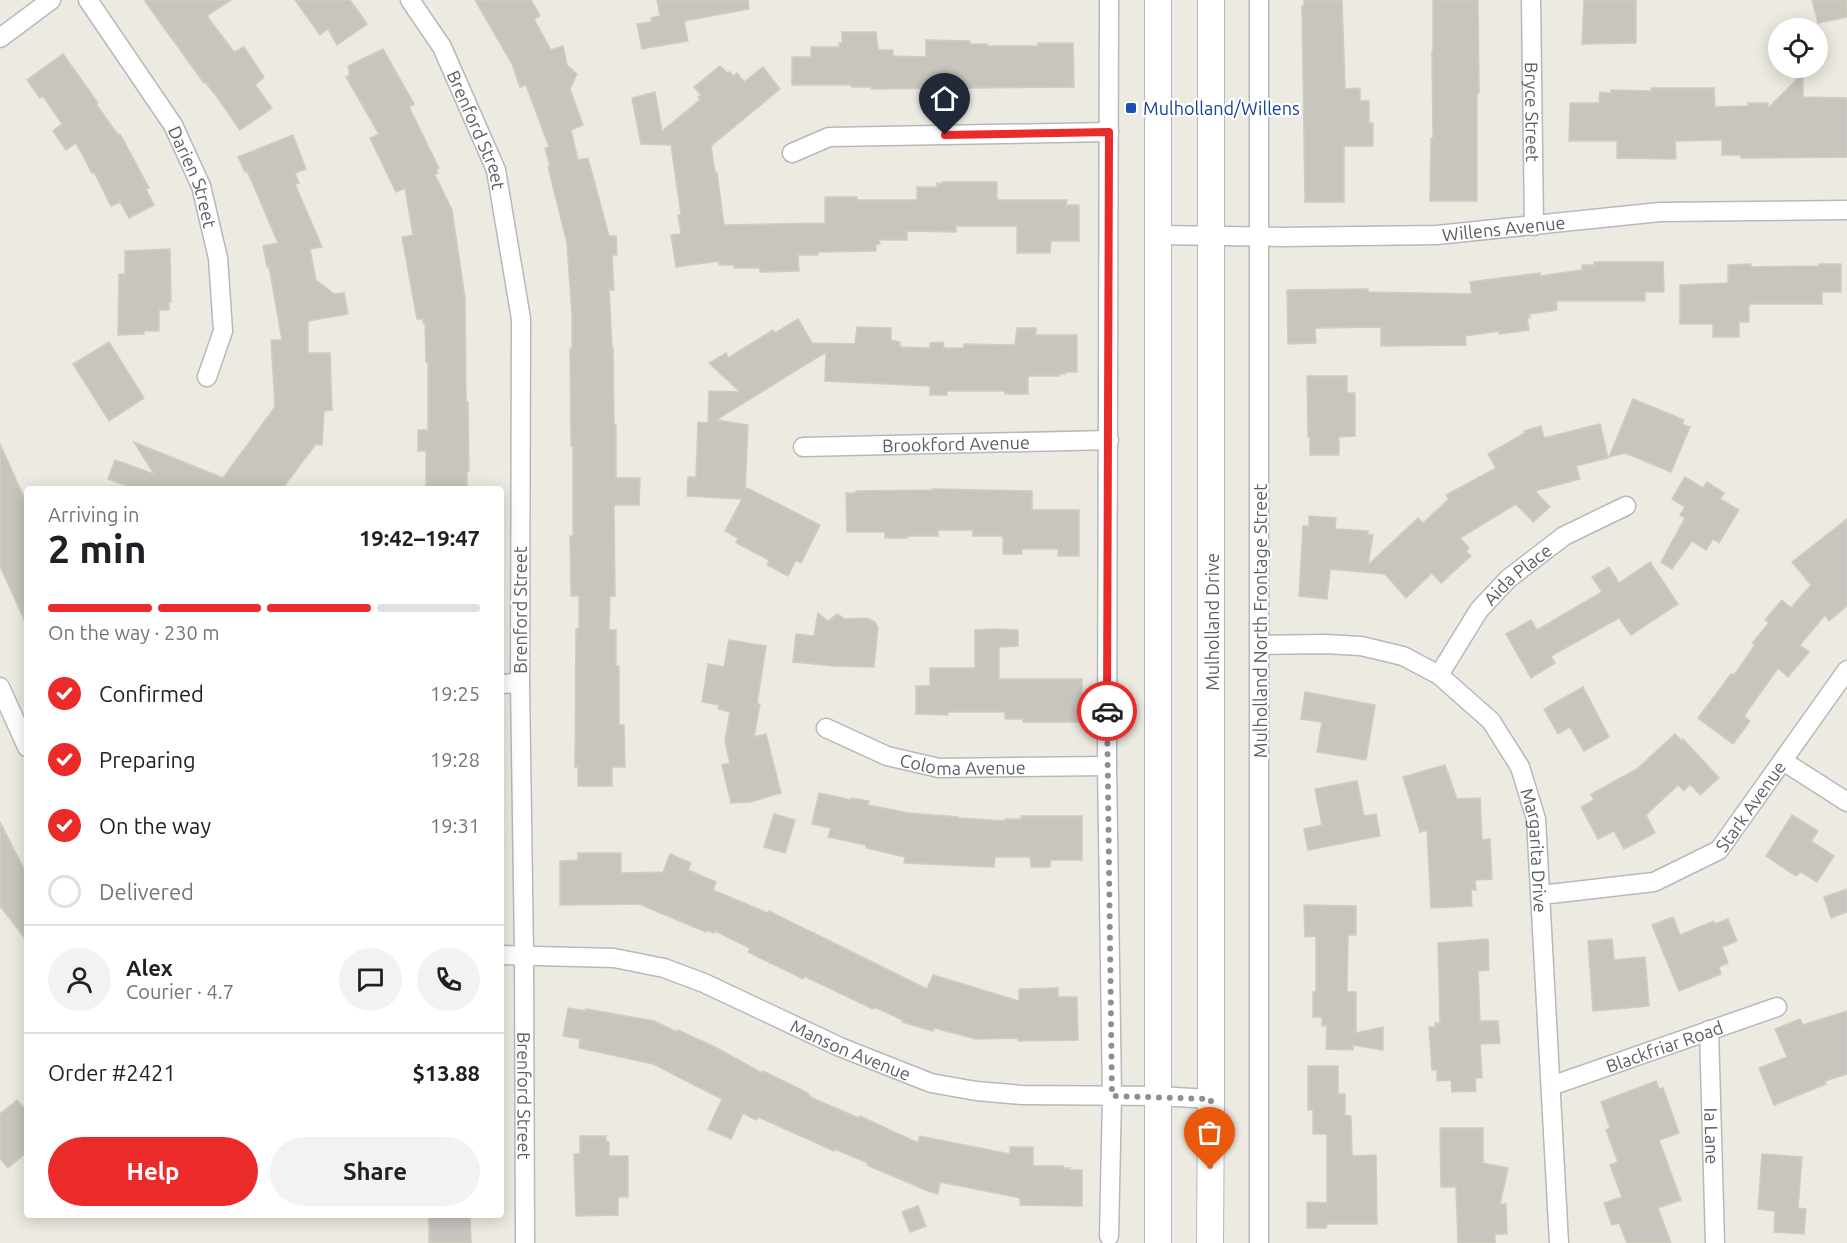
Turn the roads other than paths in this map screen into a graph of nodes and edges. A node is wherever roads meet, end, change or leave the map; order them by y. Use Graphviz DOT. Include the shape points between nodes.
graph roads {
  1 [pos="51,0"];
  2 [pos="88,0"];
  3 [pos="410,0"];
  4 [pos="1109,0"];
  5 [pos="1158,0"];
  6 [pos="1211,0"];
  7 [pos="1258,0"];
  8 [pos="1531,0"];
  9 [pos="0,38"];
  10 [pos="1109,132"];
  11 [pos="792,153"];
  12 [pos="1847,210"];
  13 [pos="1534,226"];
  14 [pos="1159,235"];
  15 [pos="1260,236"];
  16 [pos="1212,237"];
  17 [pos="207,377"];
  18 [pos="1109,440"];
  19 [pos="803,447"];
  20 [pos="1626,506"];
  21 [pos="1260,645"];
  22 [pos="1847,670"];
  23 [pos="1439,675"];
  24 [pos="504,684"];
  25 [pos="520,684"];
  26 [pos="0,687"];
  27 [pos="826,728"];
  28 [pos="24,740"];
  29 [pos="1783,761"];
  30 [pos="1107,766"];
  31 [pos="1847,802"];
  32 [pos="1541,895"];
  33 [pos="524,954"];
  34 [pos="504,955"];
  35 [pos="1777,1007"];
  36 [pos="1709,1030"];
  37 [pos="1551,1086"];
  38 [pos="1112,1096"];
  39 [pos="1158,1096"];
  40 [pos="1211,1099"];
  41 [pos="1109,1236"];
  42 [pos="525,1243"];
  43 [pos="1158,1243"];
  44 [pos="1210,1243"];
  45 [pos="1259,1243"];
  46 [pos="1559,1243"];
  47 [pos="1715,1243"];
  1 -- 9 [label="street"];
  2 -- 17 [label="street, Darien Street" via="173,125 201,186 218,258 223,331"];
  3 -- 25 [label="street, Brenford Street" via="442,47 496,170 521,319"];
  4 -- 10 [label="street"];
  5 -- 14 [label="main road"];
  6 -- 16 [label="main road, Mulholland Drive"];
  7 -- 15 [label="street, Mulholland North Frontage Street"];
  8 -- 13 [label="street, Bryce Street"];
  10 -- 11 [label="street" via="829,137"];
  10 -- 18 [label="street"];
  12 -- 13 [label="street, Willens Avenue" via="1660,212"];
  13 -- 15 [label="street, Willens Avenue" via="1437,235"];
  14 -- 16 [label="street, Willens Avenue"];
  14 -- 39 [label="main road"];
  15 -- 16 [label="street, Willens Avenue"];
  15 -- 21 [label="street, Mulholland North Frontage Street"];
  16 -- 40 [label="main road, Mulholland Drive"];
  18 -- 19 [label="street, Brookford Avenue"];
  18 -- 30 [label="street"];
  20 -- 23 [label="street, Aida Place" via="1564,536 1508,579 1479,610"];
  21 -- 23 [label="street, Margarita Drive" via="1361,646 1403,656"];
  21 -- 45 [label="street, Mulholland North Frontage Street"];
  22 -- 29 [label="street, Stark Avenue"];
  23 -- 32 [label="street, Margarita Drive" via="1491,722 1520,767 1536,819"];
  24 -- 25 [label="street"];
  25 -- 33 [label="street, Brenford Street"];
  26 -- 28 [label="street"];
  27 -- 30 [label="street, Coloma Avenue" via="886,756 939,768"];
  29 -- 31 [label="street"];
  29 -- 32 [label="street, Stark Avenue" via="1719,850 1654,882"];
  30 -- 38 [label="street"];
  32 -- 37 [label="street, Margarita Drive"];
  33 -- 34 [label="street, Manson Avenue"];
  33 -- 38 [label="street, Manson Avenue" via="614,958 664,968 931,1083 1022,1095"];
  33 -- 42 [label="street, Brenford Street"];
  35 -- 36 [label="street, Blackfriar Road"];
  36 -- 37 [label="street, Blackfriar Road"];
  36 -- 47 [label="street, Ia Lane"];
  37 -- 46 [label="street, Margarita Drive"];
  38 -- 39 [label="street, Manson Avenue"];
  38 -- 41 [label="street"];
  39 -- 40 [label="street, Manson Avenue"];
  39 -- 43 [label="main road"];
  40 -- 44 [label="main road, Mulholland Drive"];
}
